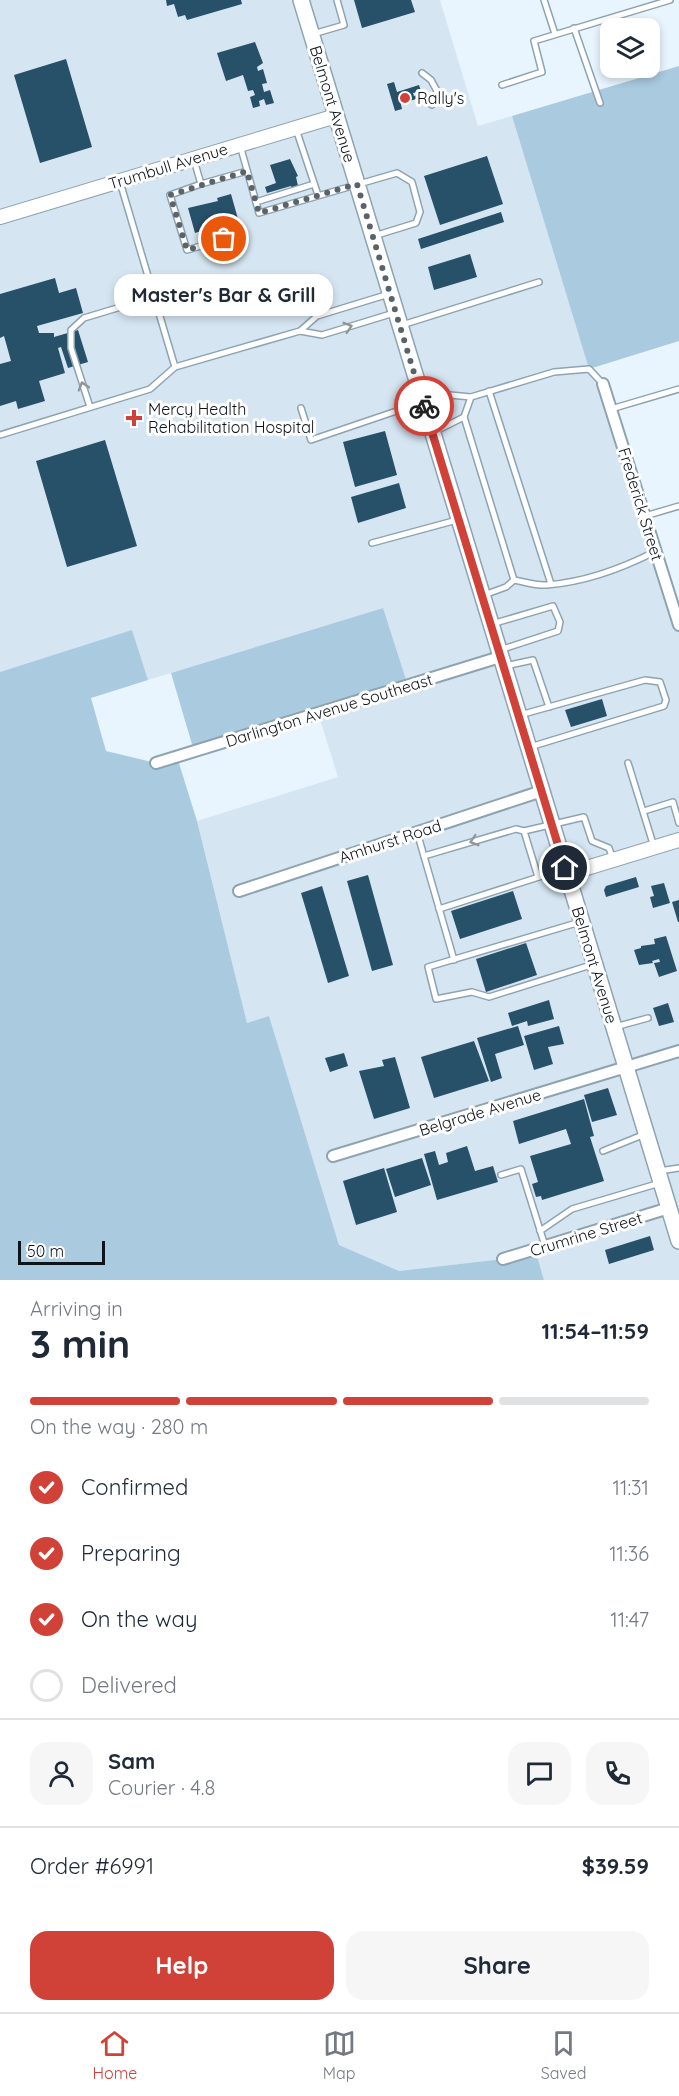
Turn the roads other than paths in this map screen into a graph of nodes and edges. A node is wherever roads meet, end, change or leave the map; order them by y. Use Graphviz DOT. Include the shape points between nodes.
graph roads {
  1 [pos="301,0"];
  2 [pos="337,0"];
  3 [pos="544,0"];
  4 [pos="670,0"];
  5 [pos="647,3"];
  6 [pos="574,28"];
  7 [pos="555,34"];
  8 [pos="312,35"];
  9 [pos="422,73"];
  10 [pos="502,85"];
  11 [pos="600,104"];
  12 [pos="432,105"];
  13 [pos="336,116"];
  14 [pos="296,128"];
  15 [pos="239,145"];
  16 [pos="193,159"];
  17 [pos="247,171"];
  18 [pos="120,181"];
  19 [pos="201,184"];
  20 [pos="314,184"];
  21 [pos="357,184"];
  22 [pos="318,195"];
  23 [pos="256,202"];
  24 [pos="0,217"];
  25 [pos="242,234"];
  26 [pos="373,236"];
  27 [pos="539,282"];
  28 [pos="390,293"];
  29 [pos="154,297"];
  30 [pos="398,319"];
  31 [pos="300,331"];
  32 [pos="175,367"];
  33 [pos="603,384"];
  34 [pos="679,389"];
  35 [pos="489,391"];
  36 [pos="471,397"];
  37 [pos="423,402"];
  38 [pos="90,407"];
  39 [pos="301,408"];
  40 [pos="611,409"];
  41 [pos="464,417"];
  42 [pos="432,433"];
  43 [pos="0,435"];
  44 [pos="679,506"];
  45 [pos="645,516"];
  46 [pos="459,520"];
  47 [pos="372,543"];
  48 [pos="656,551"];
  49 [pos="514,580"];
  50 [pos="551,584"];
  51 [pos="482,596"];
  52 [pos="676,605"];
  53 [pos="491,625"];
  54 [pos="679,625"];
  55 [pos="501,658"];
  56 [pos="549,707"];
  57 [pos="518,715"];
  58 [pos="528,747"];
  59 [pos="156,763"];
  60 [pos="628,763"];
  61 [pos="542,791"];
  62 [pos="644,812"];
  63 [pos="679,823"];
  64 [pos="552,826"];
  65 [pos="524,831"];
  66 [pos="417,832"];
  67 [pos="679,840"];
  68 [pos="655,848"];
  69 [pos="424,856"];
  70 [pos="613,861"];
  71 [pos="566,871"];
  72 [pos="538,877"];
  73 [pos="239,891"];
  74 [pos="439,909"];
  75 [pos="581,921"];
  76 [pos="454,960"];
  77 [pos="594,964"];
  78 [pos="648,1018"];
  79 [pos="614,1028"];
  80 [pos="679,1051"];
  81 [pos="626,1068"];
  82 [pos="646,1134"];
  83 [pos="603,1151"];
  84 [pos="333,1156"];
  85 [pos="679,1168"];
  86 [pos="501,1175"];
  87 [pos="659,1177"];
  88 [pos="669,1208"];
  89 [pos="540,1231"];
  90 [pos="679,1241"];
  91 [pos="545,1246"];
  92 [pos="503,1259"];
  1 -- 8 [label="main road, Belmont Avenue"];
  2 -- 8 [label="lane" via="344,25"];
  3 -- 7 [label="lane"];
  4 -- 5 [label="lane"];
  5 -- 6 [label="lane"];
  6 -- 7 [label="lane"];
  6 -- 11 [label="lane"];
  7 -- 10 [label="lane" via="534,41 542,72"];
  8 -- 13 [label="main road, Belmont Avenue"];
  9 -- 12 [label="lane" via="437,91"];
  13 -- 14 [label="street, Trumbull Avenue"];
  13 -- 21 [label="main road, Belmont Avenue"];
  14 -- 15 [label="street, Trumbull Avenue"];
  14 -- 20 [label="lane"];
  15 -- 16 [label="street, Trumbull Avenue"];
  15 -- 17 [label="lane"];
  16 -- 18 [label="street, Trumbull Avenue"];
  16 -- 19 [label="lane"];
  17 -- 19 [label="lane"];
  17 -- 23 [label="lane"];
  18 -- 24 [label="street, Trumbull Avenue"];
  18 -- 29 [label="lane"];
  19 -- 25 [label="lane" via="170,195 187,250"];
  20 -- 22 [label="lane"];
  20 -- 23 [label="lane"];
  21 -- 22 [label="lane"];
  21 -- 26 [label="main road, Belmont Avenue"];
  21 -- 26 [label="lane" via="397,173 412,182 420,212 416,223"];
  22 -- 23 [label="lane" via="259,213"];
  26 -- 28 [label="main road, Belmont Avenue"];
  27 -- 30 [label="lane"];
  28 -- 30 [label="main road, Belmont Avenue"];
  28 -- 31 [label="lane" via="317,316"];
  29 -- 32 [label="lane"];
  38 -- 29 [label="lane, one-way" via="71,348 71,330 84,318"];
  31 -- 30 [label="lane, one-way" via="322,335"];
  30 -- 37 [label="main road, Belmont Avenue"];
  31 -- 32 [label="lane"];
  32 -- 38 [label="lane" via="150,389"];
  33 -- 35 [label="lane" via="589,369 554,372"];
  33 -- 40 [label="street, Frederick Street"];
  34 -- 40 [label="lane"];
  35 -- 36 [label="lane"];
  35 -- 50 [label="lane"];
  36 -- 37 [label="lane" via="450,395"];
  36 -- 41 [label="lane"];
  37 -- 39 [label="lane" via="311,440"];
  37 -- 42 [label="main road, Belmont Avenue"];
  38 -- 43 [label="lane"];
  40 -- 45 [label="street, Frederick Street"];
  41 -- 42 [label="lane"];
  41 -- 49 [label="lane"];
  42 -- 46 [label="main road, Belmont Avenue"];
  44 -- 45 [label="lane"];
  45 -- 48 [label="street, Frederick Street"];
  46 -- 47 [label="lane"];
  46 -- 51 [label="main road, Belmont Avenue"];
  48 -- 50 [label="lane" via="624,567"];
  48 -- 52 [label="street, Frederick Street"];
  49 -- 50 [label="lane"];
  49 -- 51 [label="lane" via="506,588"];
  51 -- 53 [label="main road, Belmont Avenue"];
  52 -- 54 [label="street, Frederick Street"];
  53 -- 55 [label="main road, Belmont Avenue"];
  53 -- 55 [label="lane" via="553,606 560,622 558,631"];
  55 -- 56 [label="lane" via="533,660"];
  55 -- 57 [label="main road, Belmont Avenue"];
  55 -- 59 [label="street, Darlington Avenue Southeast"];
  56 -- 57 [label="lane"];
  56 -- 58 [label="lane" via="656,679 666,700 664,706 654,710"];
  57 -- 58 [label="main road, Belmont Avenue"];
  58 -- 61 [label="main road, Belmont Avenue"];
  60 -- 62 [label="lane"];
  61 -- 64 [label="main road, Belmont Avenue"];
  61 -- 66 [label="street, Amhurst Road"];
  62 -- 63 [label="lane" via="673,802"];
  62 -- 68 [label="lane"];
  64 -- 65 [label="lane"];
  64 -- 70 [label="lane" via="584,817 592,841 609,848"];
  64 -- 71 [label="main road, Belmont Avenue"];
  65 -- 69 [label="lane, one-way" via="516,829"];
  65 -- 72 [label="lane"];
  66 -- 69 [label="lane"];
  66 -- 73 [label="street, Amhurst Road"];
  67 -- 68 [label="street"];
  68 -- 70 [label="street"];
  69 -- 74 [label="lane"];
  70 -- 71 [label="street"];
  71 -- 72 [label="lane"];
  71 -- 75 [label="main road, Belmont Avenue"];
  72 -- 74 [label="lane"];
  74 -- 76 [label="lane"];
  75 -- 76 [label="lane"];
  75 -- 77 [label="main road, Belmont Avenue"];
  76 -- 77 [label="lane" via="428,967 438,1000 472,992 489,997"];
  77 -- 79 [label="main road, Belmont Avenue"];
  78 -- 79 [label="lane"];
  79 -- 81 [label="main road, Belmont Avenue"];
  80 -- 81 [label="street, Belgrade Avenue"];
  81 -- 82 [label="main road, Belmont Avenue"];
  81 -- 84 [label="street, Belgrade Avenue"];
  82 -- 83 [label="lane"];
  82 -- 87 [label="main road, Belmont Avenue"];
  85 -- 87 [label="lane"];
  86 -- 89 [label="lane" via="520,1169"];
  87 -- 88 [label="main road, Belmont Avenue"];
  87 -- 89 [label="lane" via="572,1209"];
  88 -- 90 [label="main road, Belmont Avenue"];
  88 -- 91 [label="street, Crumrine Street"];
  89 -- 91 [label="lane"];
  91 -- 92 [label="street, Crumrine Street"];
}
